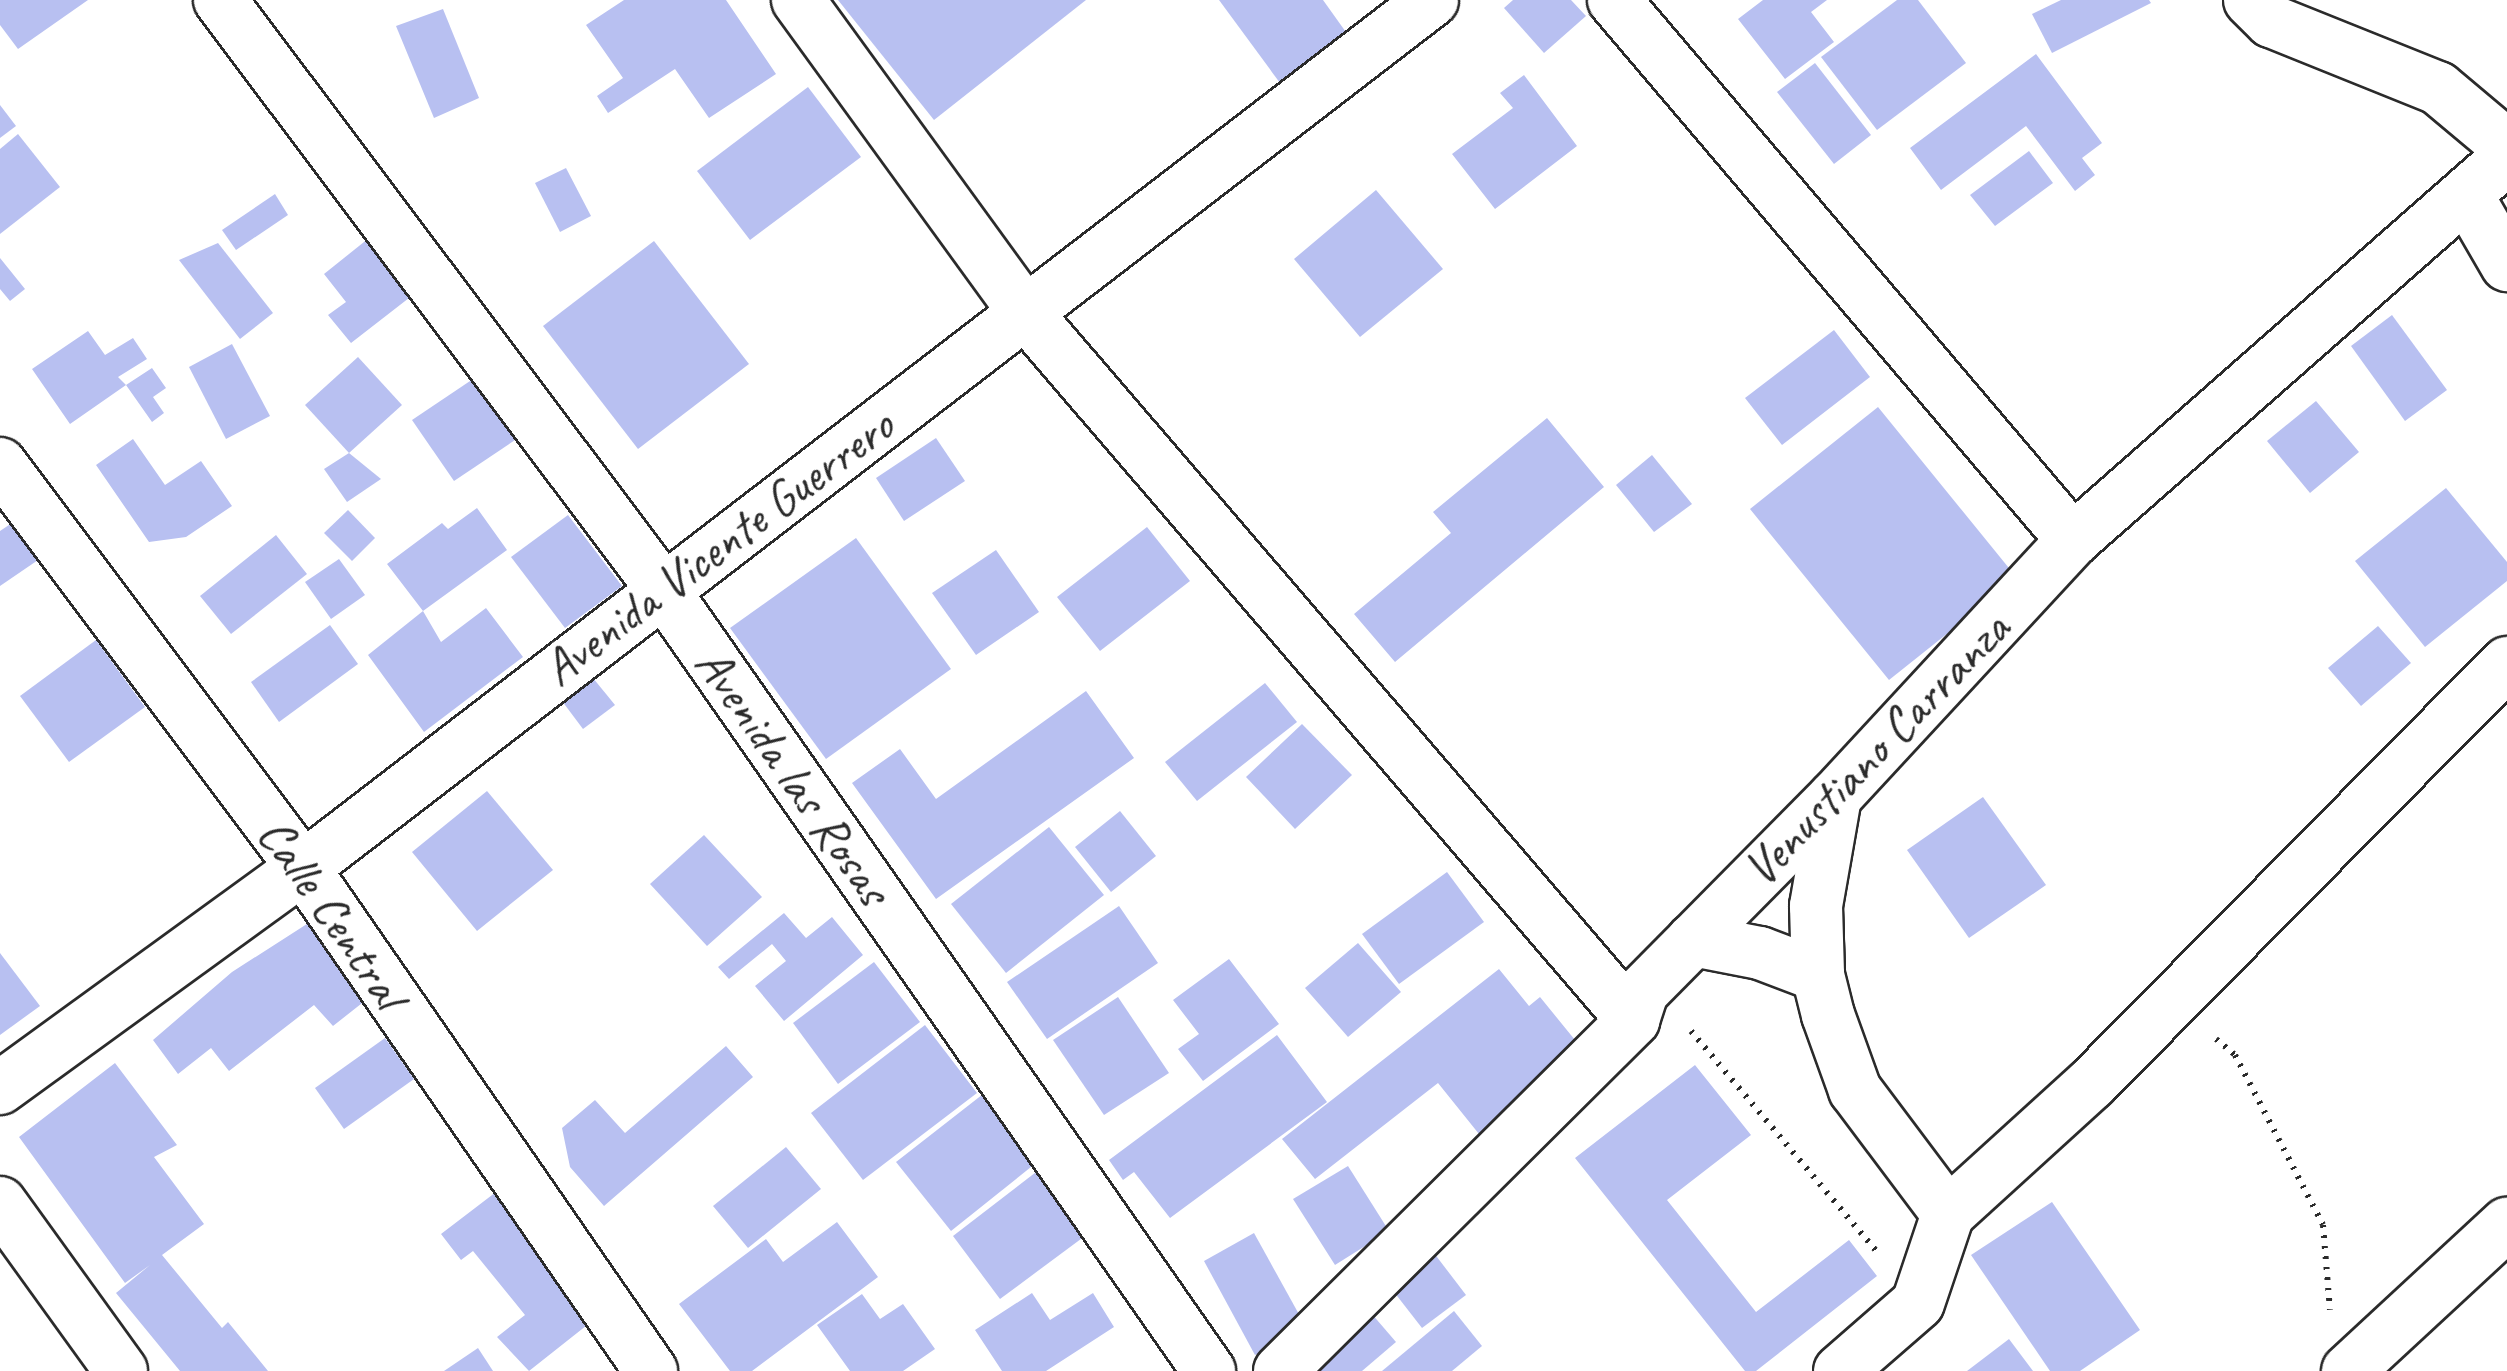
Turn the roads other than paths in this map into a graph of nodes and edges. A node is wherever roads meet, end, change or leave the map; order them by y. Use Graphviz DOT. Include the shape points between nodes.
graph roads {
  1 [pos="220,0"];
  2 [pos="798,0"];
  3 [pos="1432,0"];
  4 [pos="1614,0"];
  5 [pos="2250,0"];
  6 [pos="2507,146"];
  7 [pos="2507,158"];
  8 [pos="2468,196"];
  9 [pos="2507,265"];
  10 [pos="1023,310"];
  11 [pos="0,464"];
  12 [pos="2074,540"];
  13 [pos="661,587"];
  14 [pos="2507,663"];
  15 [pos="1835,797"];
  16 [pos="303,868"];
  17 [pos="1693,940"];
  18 [pos="1818,975"];
  19 [pos="1633,1020"];
  20 [pos="0,1088"];
  21 [pos="0,1202"];
  22 [pos="1948,1214"];
  23 [pos="2507,1224"];
  24 [pos="122,1371"];
  25 [pos="651,1371"];
  26 [pos="1209,1371"];
  27 [pos="1280,1371"];
  28 [pos="1840,1371"];
  29 [pos="2348,1371"];
  1 -- 13 [label="street, Avenida las Rosas"];
  2 -- 10 [label="street"];
  3 -- 10 [label="street, Avenida Vicente Guerrero"];
  4 -- 12 [label="street"];
  5 -- 6 [label="street" via="2271,21 2438,88"];
  7 -- 8 [label="street, Venustiano Carranza"];
  8 -- 9 [label="street"];
  8 -- 12 [label="street, Venustiano Carranza"];
  10 -- 13 [label="street, Avenida Vicente Guerrero" via="828,466"];
  10 -- 19 [label="street"];
  11 -- 16 [label="street, Calle Central"];
  12 -- 15 [label="street, Venustiano Carranza"];
  13 -- 16 [label="street, Avenida Vicente Guerrero"];
  13 -- 26 [label="street, Avenida las Rosas"];
  14 -- 22 [label="street" via="2172,1003"];
  15 -- 17 [label="street, Venustiano Carranza"];
  15 -- 18 [label="street" via="1816,906"];
  16 -- 20 [label="street, Avenida Vicente Guerrero"];
  16 -- 25 [label="street, Calle Central"];
  17 -- 18 [label="street" via="1760,953"];
  17 -- 19 [label="street, Venustiano Carranza" via="1642,992"];
  18 -- 22 [label="street" via="1855,1090"];
  19 -- 27 [label="street, Venustiano Carranza"];
  21 -- 24 [label="street"];
  22 -- 28 [label="street" via="1918,1303"];
  23 -- 29 [label="street"];
}
